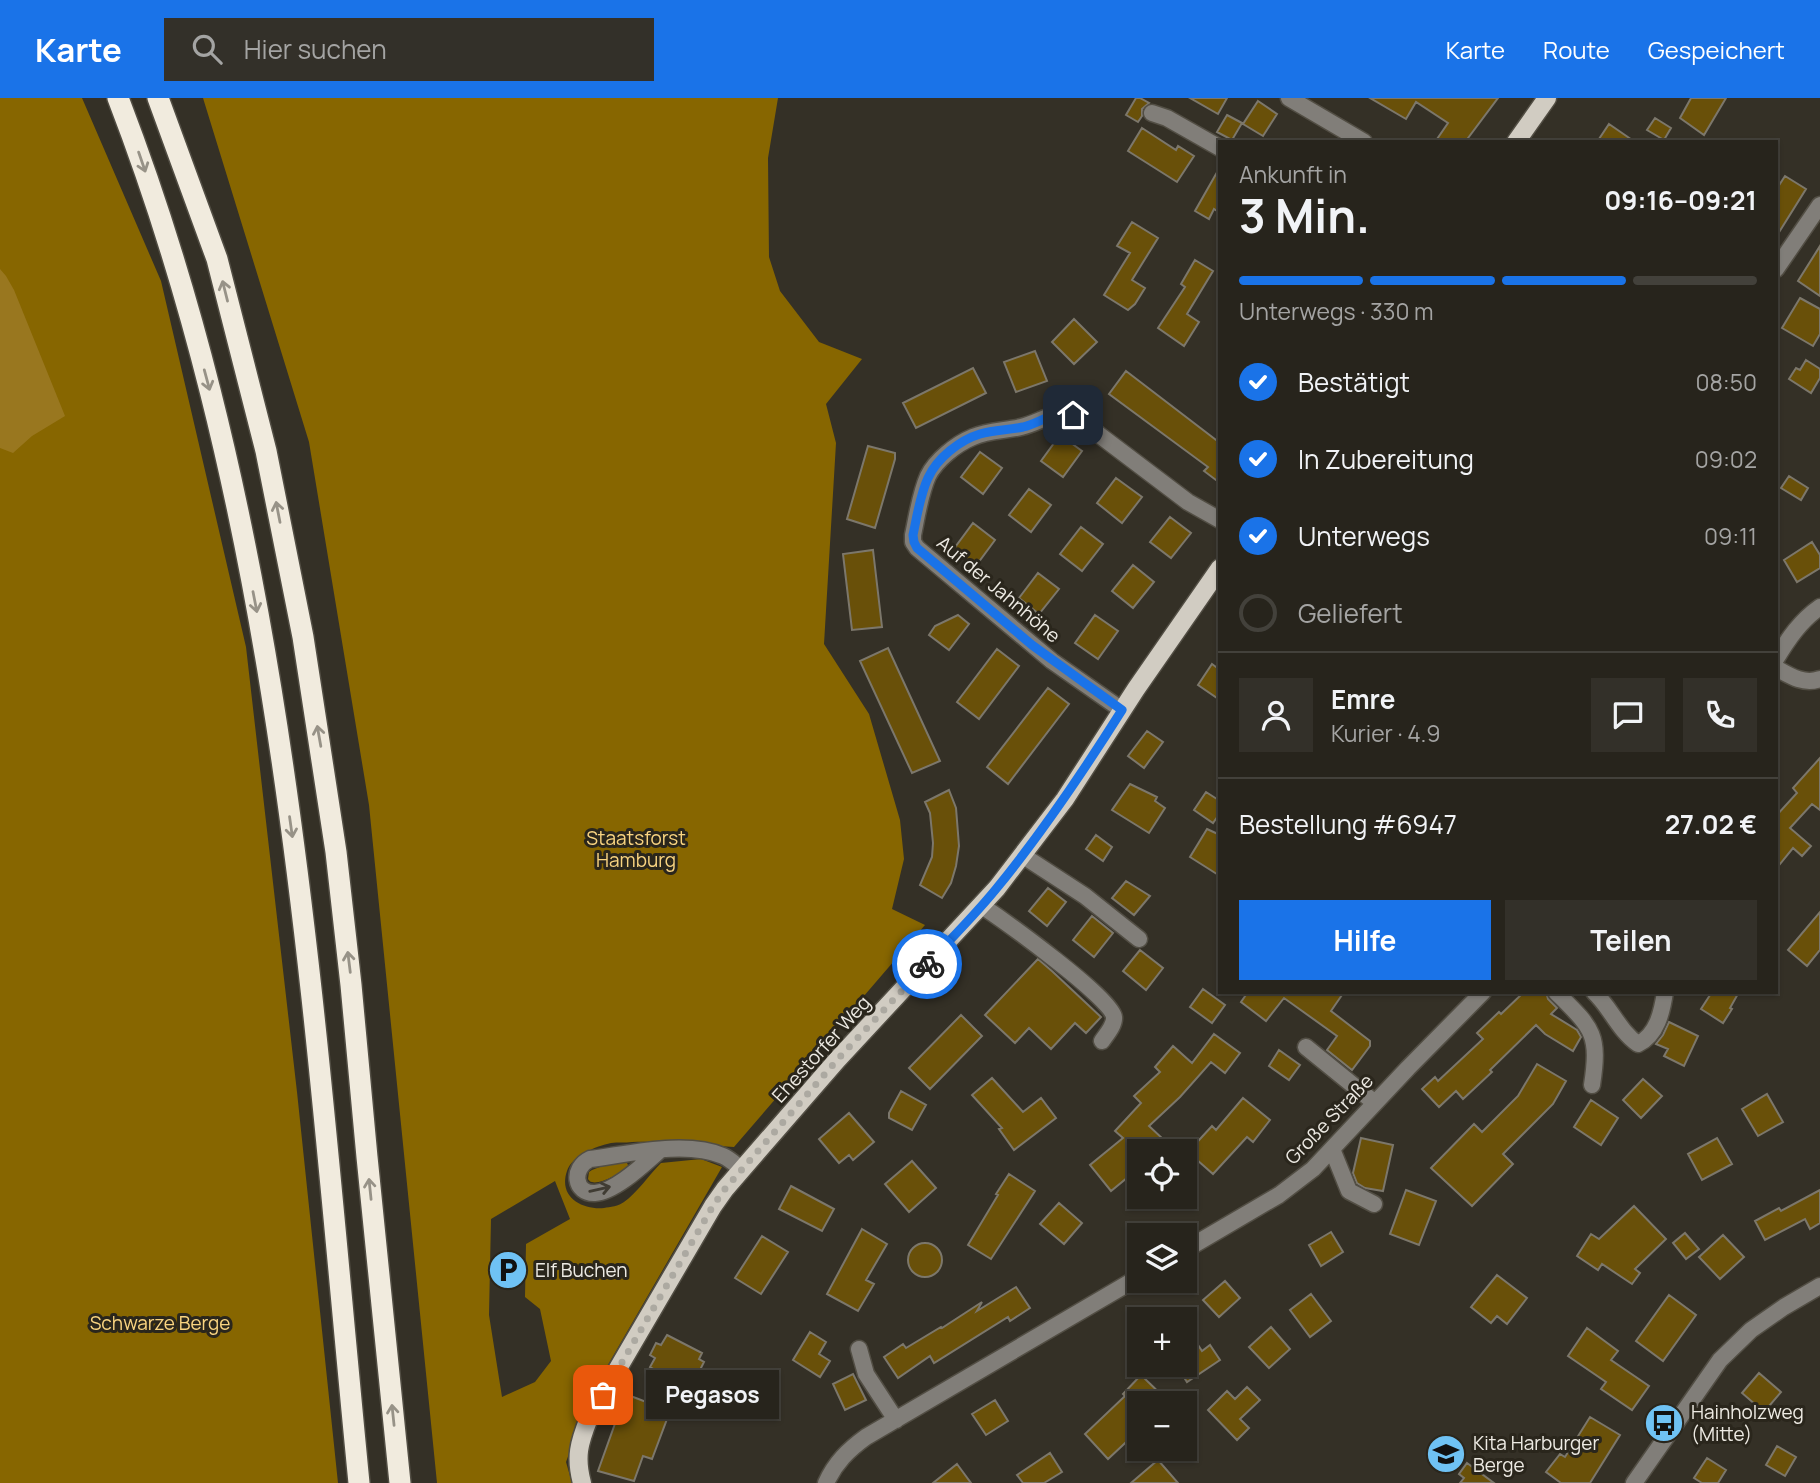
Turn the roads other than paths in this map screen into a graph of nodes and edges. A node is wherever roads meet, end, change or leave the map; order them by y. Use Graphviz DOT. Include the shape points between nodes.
graph roads {
  1 [pos="118,98"];
  2 [pos="158,98"];
  3 [pos="1289,98"];
  4 [pos="1547,98"];
  5 [pos="1152,113"];
  6 [pos="1361,140"];
  7 [pos="1517,140"];
  8 [pos="1218,147"];
  9 [pos="1820,205"];
  10 [pos="1778,266"];
  11 [pos="1218,519"];
  12 [pos="1218,571"];
  13 [pos="1820,607"];
  14 [pos="1778,656"];
  15 [pos="1778,669"];
  16 [pos="1820,679"];
  17 [pos="1122,710"];
  18 [pos="1021,855"];
  19 [pos="982,906"];
  20 [pos="1139,939"];
  21 [pos="1481,994"];
  22 [pos="1558,994"];
  23 [pos="1596,994"];
  24 [pos="1665,994"];
  25 [pos="1102,1041"];
  26 [pos="1306,1047"];
  27 [pos="1592,1085"];
  28 [pos="1375,1103"];
  29 [pos="1332,1149"];
  30 [pos="659,1150"];
  31 [pos="741,1169"];
  32 [pos="1374,1204"];
  33 [pos="1197,1243"];
  34 [pos="1127,1284"];
  35 [pos="1820,1286"];
  36 [pos="859,1349"];
  37 [pos="896,1420"];
  38 [pos="359,1483"];
  39 [pos="400,1483"];
  40 [pos="582,1483"];
  41 [pos="826,1483"];
  42 [pos="1634,1483"];
  1 -- 38 [label="highway, one-way" via="178,272 224,442 264,647 307,945"];
  39 -- 2 [label="highway, one-way" via="350,971 303,637 266,451 217,259"];
  3 -- 6 [label="street"];
  4 -- 7 [label="main road"];
  5 -- 8 [label="street"];
  9 -- 10 [label="street"];
  11 -- 17 [label="street, Auf der Jahnhöhe" via="1188,502 1073,415 1062,413 971,437 949,452 928,476 913,535 917,548 1032,645"];
  12 -- 17 [label="main road, Ehestorfer Weg"];
  13 -- 14 [label="street" via="1790,636"];
  15 -- 16 [label="street" via="1806,681"];
  17 -- 18 [label="main road, Ehestorfer Weg" via="1065,799"];
  18 -- 19 [label="main road, Ehestorfer Weg"];
  18 -- 20 [label="street" via="1085,896"];
  19 -- 25 [label="street" via="1100,997 1115,1021"];
  19 -- 31 [label="main road, Ehestorfer Weg"];
  21 -- 28 [label="street, Große Straße"];
  22 -- 27 [label="street" via="1593,1033"];
  23 -- 24 [label="street" via="1638,1044 1660,1018"];
  26 -- 28 [label="street"];
  28 -- 29 [label="street, Große Straße"];
  29 -- 32 [label="street" via="1349,1191"];
  29 -- 33 [label="street, Große Straße" via="1296,1183"];
  30 -- 30 [label="street, one-way" via="590,1159 580,1165 579,1184 585,1191 602,1191 634,1174"];
  30 -- 31 [label="street" via="704,1151 726,1157"];
  31 -- 40 [label="main road, Ehestorfer Weg" via="713,1206 589,1418 578,1452"];
  34 -- 37 [label="street"];
  35 -- 42 [label="street" via="1751,1330 1720,1360"];
  36 -- 37 [label="street" via="866,1374"];
  37 -- 41 [label="street" via="848,1450"];
}
